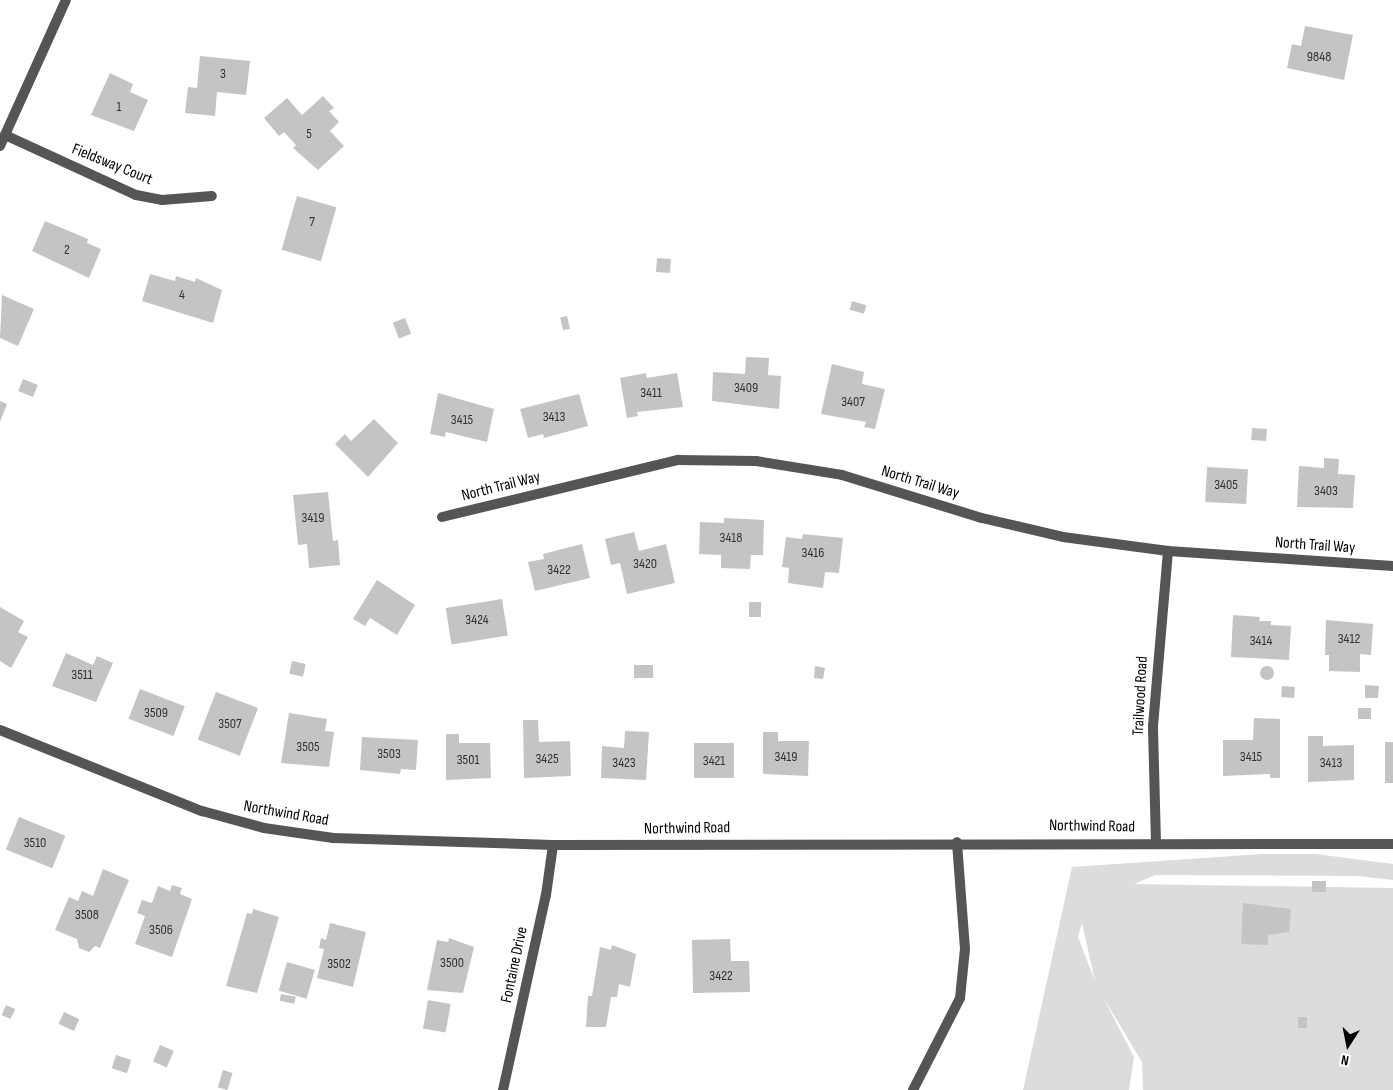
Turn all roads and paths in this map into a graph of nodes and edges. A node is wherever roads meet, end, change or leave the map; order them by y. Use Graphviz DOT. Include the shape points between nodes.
graph roads {
  1 [pos="66,0"];
  2 [pos="5,135"];
  3 [pos="0,146"];
  4 [pos="212,196"];
  5 [pos="442,517"];
  6 [pos="1168,551"];
  7 [pos="1393,566"];
  8 [pos="0,730"];
  9 [pos="956,842"];
  10 [pos="1156,843"];
  11 [pos="1393,844"];
  12 [pos="553,845"];
  13 [pos="503,1090"];
  14 [pos="913,1090"];
  1 -- 2 [label="street"];
  2 -- 3 [label="street"];
  2 -- 4 [label="street, Fieldsway Court" via="136,194 162,200"];
  5 -- 6 [label="street, North Trail Way" via="678,460 756,461 842,475 982,518 1063,537"];
  6 -- 7 [label="street, North Trail Way"];
  6 -- 10 [label="street, Trailwood Road" via="1152,726"];
  8 -- 12 [label="street, Northwind Road" via="202,811 264,828 333,838"];
  9 -- 10 [label="street, Northwind Road"];
  9 -- 12 [label="street, Northwind Road"];
  9 -- 14 [label="street" via="965,949 960,998"];
  10 -- 11 [label="street, Northwind Road"];
  12 -- 13 [label="street, Fontaine Drive" via="546,895"];
}
